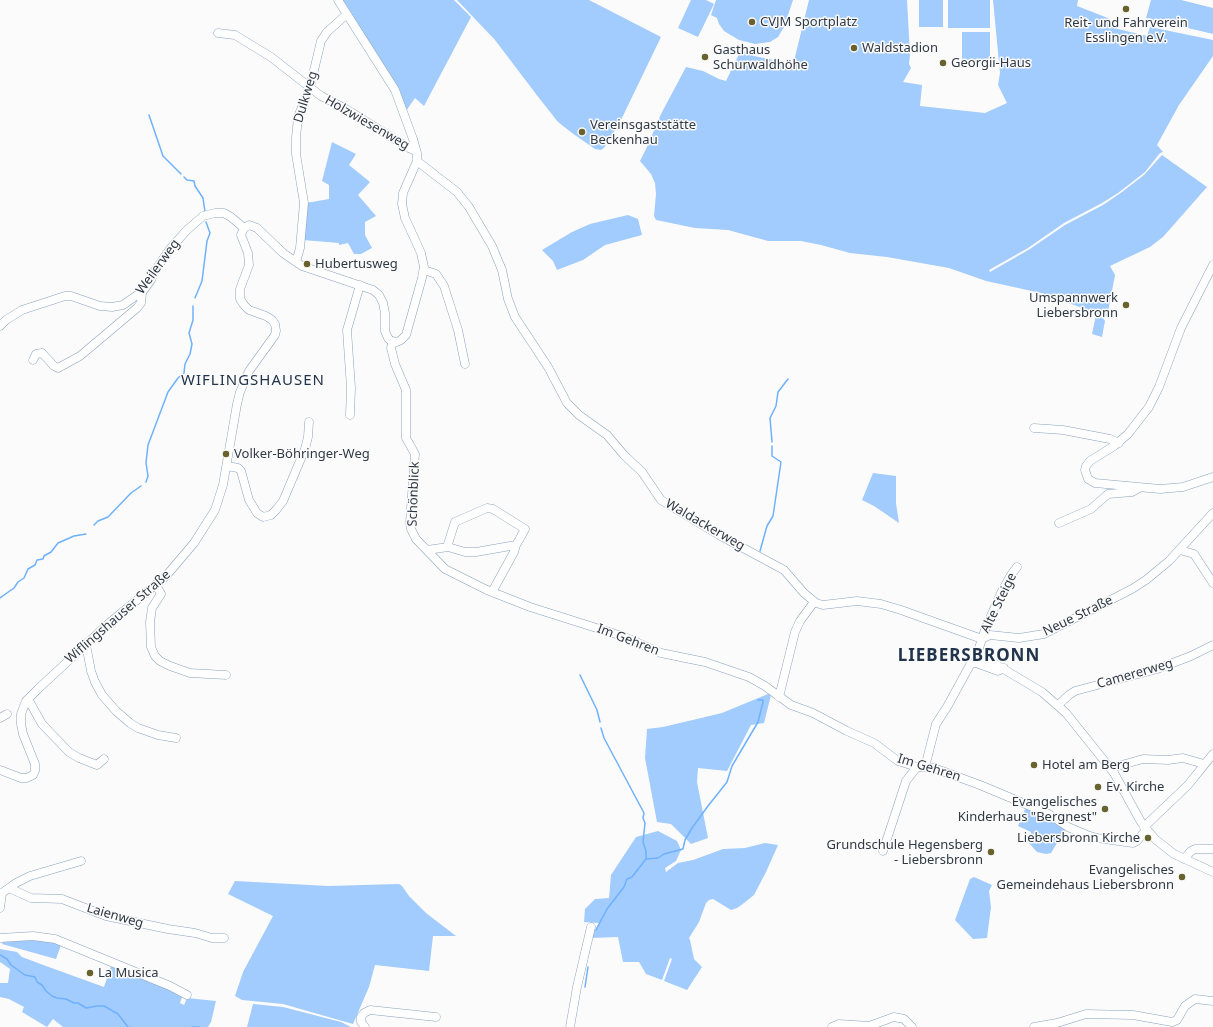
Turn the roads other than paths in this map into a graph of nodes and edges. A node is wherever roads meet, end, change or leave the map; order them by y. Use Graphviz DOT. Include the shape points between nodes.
graph roads {
  1 [pos="338,0"];
  2 [pos="347,14"];
  3 [pos="218,33"];
  4 [pos="310,87"];
  5 [pos="416,151"];
  6 [pos="417,161"];
  7 [pos="244,228"];
  8 [pos="296,262"];
  9 [pos="1213,265"];
  10 [pos="424,270"];
  11 [pos="360,285"];
  12 [pos="142,293"];
  13 [pos="0,326"];
  14 [pos="393,341"];
  15 [pos="33,360"];
  16 [pos="465,364"];
  17 [pos="350,415"];
  18 [pos="310,422"];
  19 [pos="1034,428"];
  20 [pos="1118,443"];
  21 [pos="227,466"];
  22 [pos="1213,477"];
  23 [pos="1139,487"];
  24 [pos="1213,513"];
  25 [pos="1059,523"];
  26 [pos="516,545"];
  27 [pos="447,547"];
  28 [pos="428,550"];
  29 [pos="1180,550"];
  30 [pos="1017,567"];
  31 [pos="1213,583"];
  32 [pos="156,585"];
  33 [pos="492,592"];
  34 [pos="814,602"];
  35 [pos="566,618"];
  36 [pos="982,639"];
  37 [pos="1213,645"];
  38 [pos="84,646"];
  39 [pos="1004,668"];
  40 [pos="226,675"];
  41 [pos="779,697"];
  42 [pos="28,699"];
  43 [pos="1058,705"];
  44 [pos="176,738"];
  45 [pos="1213,754"];
  46 [pos="104,759"];
  47 [pos="1204,764"];
  48 [pos="921,767"];
  49 [pos="1110,768"];
  50 [pos="0,770"];
  51 [pos="1146,828"];
  52 [pos="1213,849"];
  53 [pos="883,852"];
  54 [pos="1184,859"];
  55 [pos="81,861"];
  56 [pos="1213,872"];
  57 [pos="4,891"];
  58 [pos="0,908"];
  59 [pos="591,928"];
  60 [pos="0,938"];
  61 [pos="224,938"];
  62 [pos="187,995"];
  63 [pos="1213,1001"];
  64 [pos="436,1017"];
  65 [pos="365,1027"];
  66 [pos="570,1027"];
  67 [pos="832,1027"];
  68 [pos="912,1027"];
  69 [pos="1034,1027"];
  1 -- 2 [label="street"];
  2 -- 4 [label="street, Dulkweg" via="322,38"];
  2 -- 5 [label="street" via="395,90"];
  3 -- 4 [label="street, Holzwiesenweg" via="235,35 271,57"];
  4 -- 5 [label="street, Holzwiesenweg" via="321,96"];
  4 -- 8 [label="street, Dulkweg" via="298,117 296,134 296,154 304,200 300,248"];
  5 -- 6 [label="street"];
  6 -- 10 [label="street" via="403,193 402,204 404,215 422,253"];
  6 -- 34 [label="street, Waldackerweg" via="457,192 469,207 492,246 515,317 570,406 607,435 642,472 661,500 784,570"];
  7 -- 8 [label="street" via="249,225 257,228"];
  7 -- 12 [label="street, Weilerweg" via="224,213 203,216 170,249"];
  7 -- 21 [label="street, Wiflingshauser Straße" via="241,235 250,264 240,289 240,299 249,310 272,320 276,331 249,371 242,388"];
  8 -- 11 [label="street" via="315,271"];
  9 -- 20 [label="street" via="1181,328 1152,402 1135,427"];
  10 -- 14 [label="street" via="406,335 401,340"];
  10 -- 16 [label="street" via="436,274 444,286 458,330"];
  11 -- 14 [label="street" via="375,292 381,299 385,311 386,334"];
  11 -- 17 [label="street" via="347,330"];
  12 -- 13 [label="street, Weilerweg" via="126,304 109,307 70,296 62,297 19,311"];
  12 -- 15 [label="street" via="141,303 137,308 80,356 58,368 42,353 36,354"];
  14 -- 28 [label="street, Schönblick" via="391,348 395,364 406,388 406,438 415,454 411,527 415,537"];
  18 -- 21 [label="street" via="305,449 283,501 271,515 263,517 257,513 249,500 241,471"];
  19 -- 20 [label="street" via="1108,438"];
  20 -- 23 [label="street" via="1088,462 1086,476 1098,483"];
  21 -- 32 [label="street, Wiflingshauser Straße" via="222,490 212,515 185,555"];
  22 -- 23 [label="street" via="1176,488"];
  23 -- 25 [label="street" via="1135,491 1108,494 1088,510"];
  24 -- 29 [label="street, Neue Straße"];
  26 -- 27 [label="street" via="476,552 464,552"];
  26 -- 27 [label="street" via="525,529 493,509 487,508 456,521"];
  26 -- 33 [label="street"];
  27 -- 28 [label="street"];
  28 -- 33 [label="street, Schönblick" via="446,569"];
  29 -- 31 [label="street" via="1194,554"];
  29 -- 36 [label="street, Neue Straße" via="1141,583 1051,631 1025,638 992,634"];
  30 -- 36 [label="street, Alte Steige" via="1001,593"];
  32 -- 38 [label="street, Wiflingshauser Straße"];
  32 -- 40 [label="street" via="161,594 153,605 150,618 151,647 155,656 170,666 190,673"];
  33 -- 35 [label="street, Schönblick"];
  34 -- 36 [label="street" via="823,605 857,601 885,605"];
  34 -- 41 [label="street" via="795,632"];
  35 -- 41 [label="street, Im Gehren" via="625,637 661,654 704,662 744,676 760,683"];
  36 -- 39 [label="street" via="979,648 982,655"];
  37 -- 43 [label="street, Camererweg" via="1157,669 1077,690"];
  38 -- 42 [label="street, Wiflingshauser Straße"];
  38 -- 44 [label="street" via="95,682 116,711 138,728"];
  39 -- 43 [label="street" via="1036,687"];
  39 -- 48 [label="street" via="998,671 976,663 971,664 936,724"];
  41 -- 48 [label="street, Im Gehren" via="874,743 896,760"];
  42 -- 46 [label="street" via="42,724 69,752 97,765"];
  42 -- 50 [label="street, Wiflingshauser Straße" via="22,711 21,724 35,764 34,772 23,778"];
  43 -- 49 [label="street"];
  45 -- 47 [label="street"];
  47 -- 49 [label="street" via="1185,758 1143,759"];
  47 -- 51 [label="street"];
  48 -- 51 [label="street, Im Gehren" via="948,772 1009,796 1050,814 1068,827 1092,837 1133,843"];
  48 -- 53 [label="street" via="906,781"];
  49 -- 51 [label="street"];
  51 -- 54 [label="street" via="1161,845"];
  52 -- 54 [label="street" via="1195,849"];
  54 -- 56 [label="street"];
  55 -- 57 [label="street" via="30,876"];
  57 -- 58 [label="street"];
  57 -- 61 [label="street, Laienweg" via="31,898 62,899 106,916 212,938"];
  59 -- 66 [label="street"];
  60 -- 62 [label="street" via="37,936 55,939"];
  63 -- 69 [label="street" via="1194,1000 1185,1006 1177,1020 1172,1022 1137,1015 1086,1014"];
  64 -- 65 [label="street" via="370,1010 361,1017"];
  67 -- 68 [label="street" via="839,1024 869,1026 894,1017 904,1019"];
}
